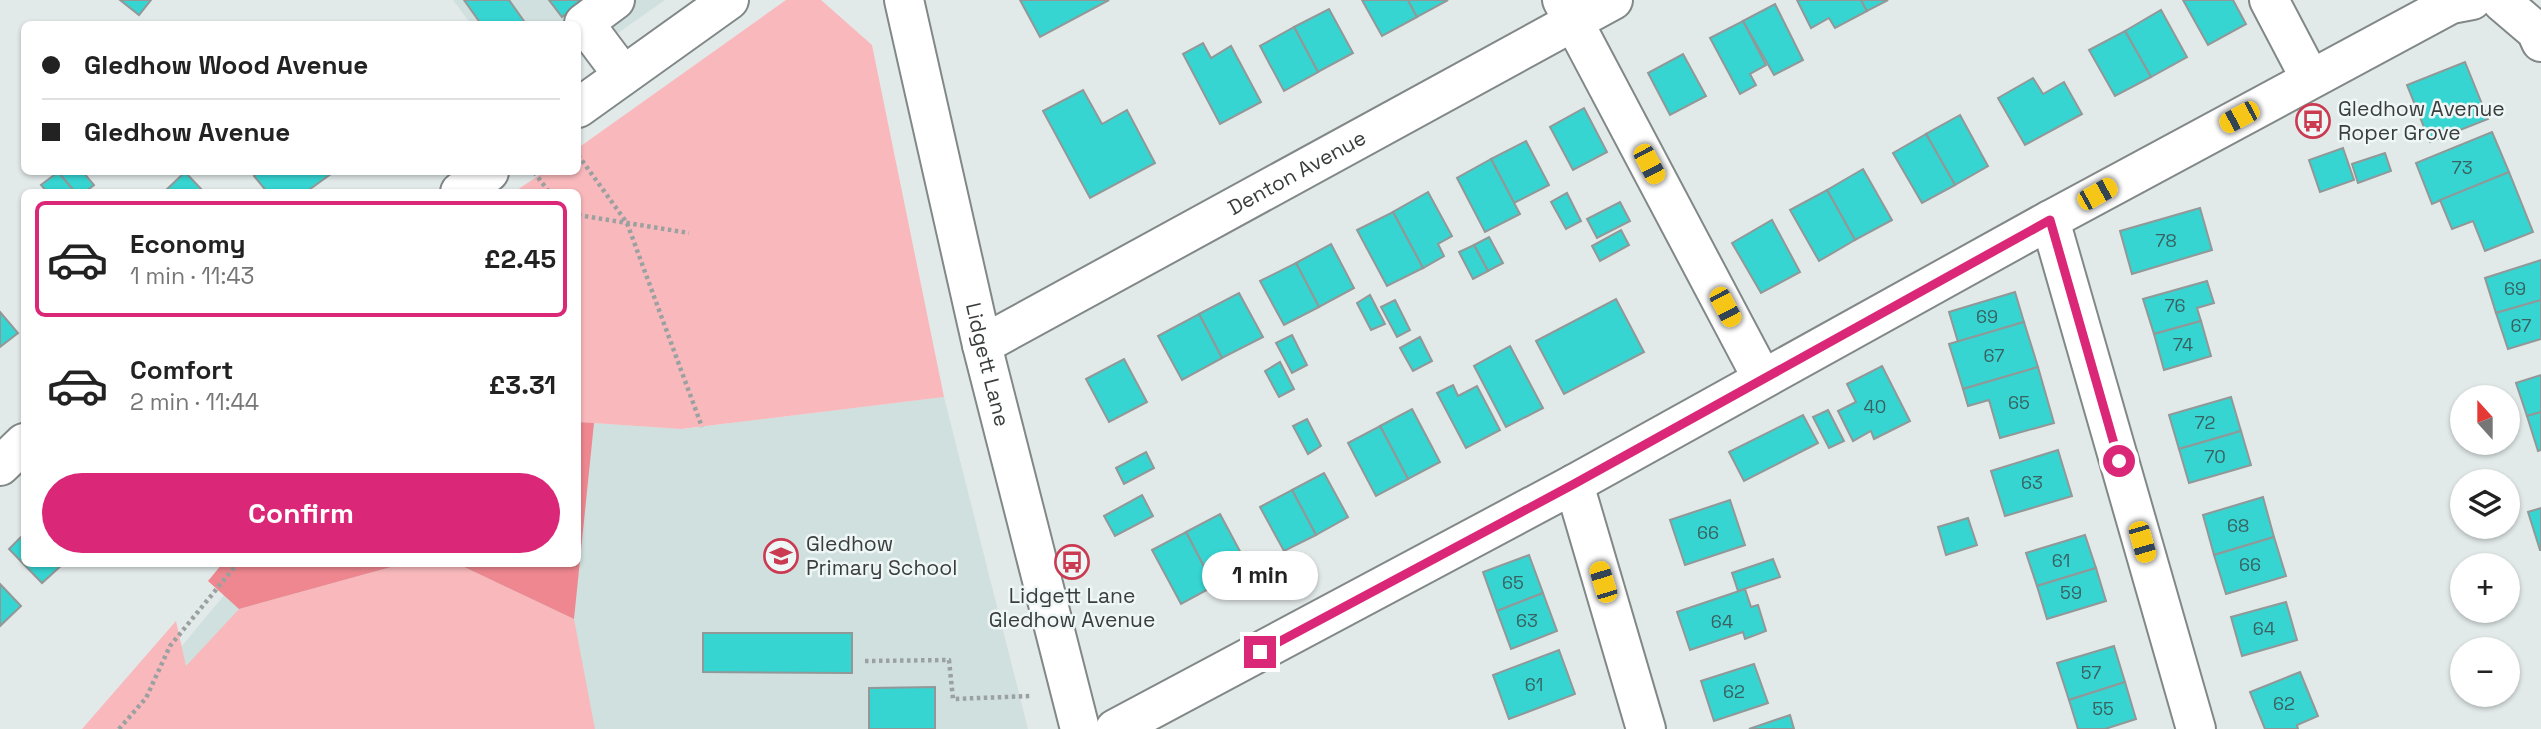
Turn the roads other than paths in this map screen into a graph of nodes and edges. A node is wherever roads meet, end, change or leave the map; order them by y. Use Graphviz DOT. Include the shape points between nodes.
graph roads {
  1 [pos="615,0"];
  2 [pos="729,0"];
  3 [pos="904,0"];
  4 [pos="1613,0"];
  5 [pos="2269,0"];
  6 [pos="2490,0"];
  7 [pos="1568,11"];
  8 [pos="2541,42"];
  9 [pos="623,75"];
  10 [pos="2310,78"];
  11 [pos="581,106"];
  12 [pos="485,175"];
  13 [pos="464,189"];
  14 [pos="2050,220"];
  15 [pos="982,345"];
  16 [pos="1762,378"];
  17 [pos="21,446"];
  18 [pos="0,466"];
  19 [pos="1574,484"];
  20 [pos="1075,711"];
  21 [pos="1115,729"];
  22 [pos="1646,729"];
  23 [pos="2196,729"];
  1 -- 9 [label="street" via="584,23"];
  2 -- 9 [label="street"];
  3 -- 15 [label="street, Lidgett Lane"];
  4 -- 7 [label="street, Denton Avenue"];
  5 -- 10 [label="street"];
  6 -- 8 [label="street" via="2536,31"];
  6 -- 10 [label="street" via="2451,4"];
  7 -- 15 [label="street, Denton Avenue"];
  7 -- 16 [label="street"];
  9 -- 11 [label="street"];
  10 -- 14 [label="street"];
  12 -- 13 [label="street"];
  14 -- 16 [label="street"];
  14 -- 23 [label="street"];
  15 -- 20 [label="street, Lidgett Lane"];
  16 -- 19 [label="street"];
  17 -- 18 [label="street"];
  19 -- 21 [label="street"];
  19 -- 22 [label="street"];
}
